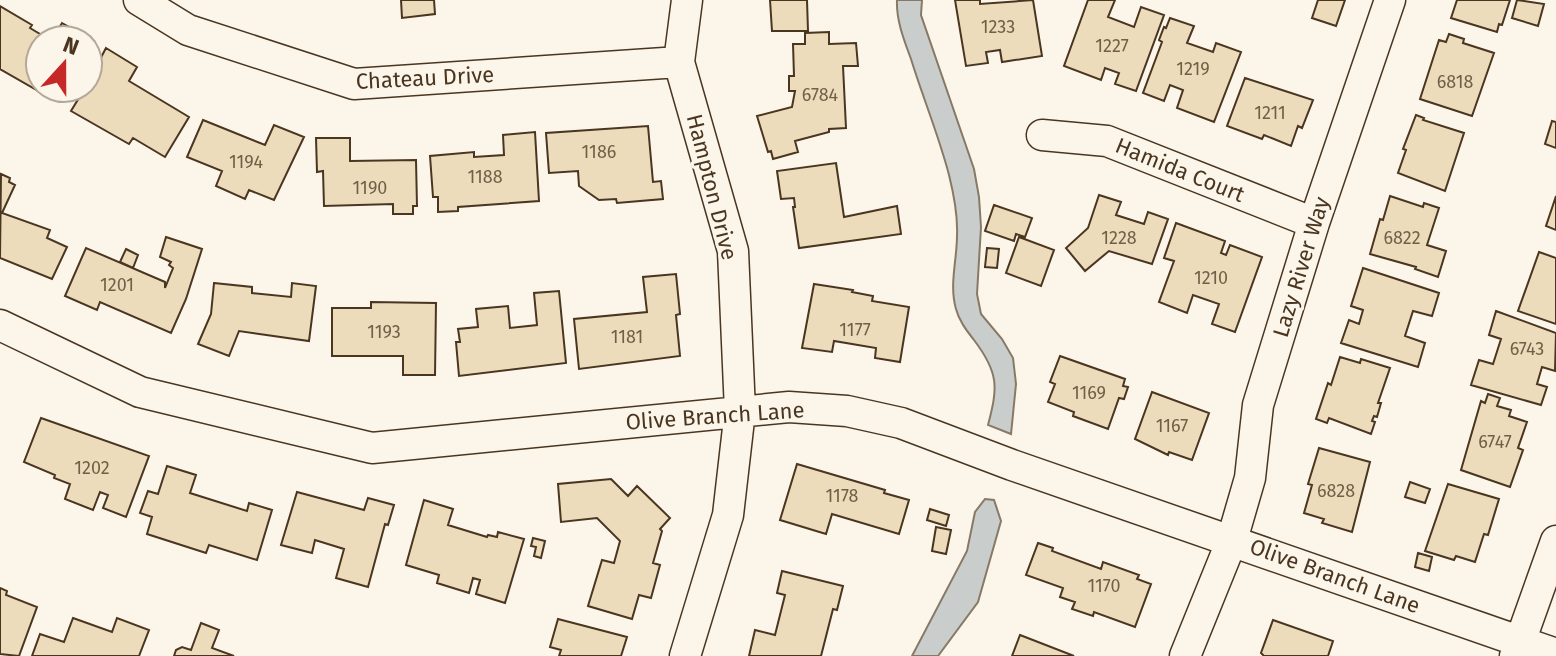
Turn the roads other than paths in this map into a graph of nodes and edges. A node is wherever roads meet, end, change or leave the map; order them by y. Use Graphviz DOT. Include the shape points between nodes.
graph roads {
  1 [pos="139,0"];
  2 [pos="687,0"];
  3 [pos="1390,0"];
  4 [pos="679,62"];
  5 [pos="1042,135"];
  6 [pos="1314,223"];
  7 [pos="0,325"];
  8 [pos="740,411"];
  9 [pos="1232,540"];
  10 [pos="1556,541"];
  11 [pos="1518,649"];
  12 [pos="1556,654"];
  13 [pos="685,656"];
  14 [pos="1185,656"];
  1 -- 4 [label="street, Chateau Drive" via="188,30 354,84"];
  2 -- 4 [label="street, Hampton Drive"];
  3 -- 6 [label="street, Lazy River Way"];
  4 -- 8 [label="street, Hampton Drive" via="733,251"];
  5 -- 6 [label="street, Hamida Court" via="1107,141"];
  6 -- 9 [label="street, Lazy River Way" via="1258,405 1250,478"];
  7 -- 8 [label="street, Olive Branch Lane" via="140,392 372,448"];
  8 -- 9 [label="street, Olive Branch Lane" via="847,411 901,423"];
  8 -- 13 [label="street, Hampton Drive" via="728,515"];
  9 -- 11 [label="street, Olive Branch Lane"];
  9 -- 14 [label="street, Lazy River Way"];
  10 -- 11 [label="street"];
  11 -- 12 [label="street, Olive Branch Lane"];
}
